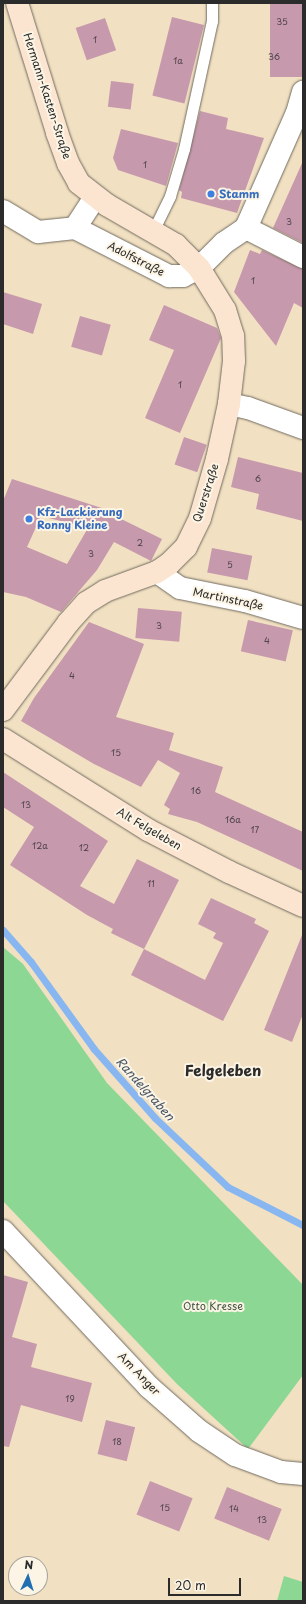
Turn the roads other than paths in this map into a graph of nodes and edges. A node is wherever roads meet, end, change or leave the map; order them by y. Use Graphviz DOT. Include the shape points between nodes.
graph roads {
  1 [pos="17,3"];
  2 [pos="212,3"];
  3 [pos="303,92"];
  4 [pos="95,197"];
  5 [pos="3,211"];
  6 [pos="75,228"];
  7 [pos="246,228"];
  8 [pos="154,230"];
  9 [pos="303,257"];
  10 [pos="199,268"];
  11 [pos="229,404"];
  12 [pos="303,428"];
  13 [pos="157,572"];
  14 [pos="303,618"];
  15 [pos="3,710"];
  16 [pos="3,739"];
  17 [pos="303,906"];
  18 [pos="3,1231"];
  19 [pos="303,1474"];
  1 -- 4 [label="street, Hermann-Kasten-Straße" via="68,163 79,183"];
  2 -- 8 [label="lane" via="212,21 184,149 170,196"];
  3 -- 7 [label="street" via="297,113"];
  4 -- 6 [label="street"];
  4 -- 8 [label="street, Hermann-Kasten-Straße"];
  5 -- 6 [label="street" via="38,232"];
  6 -- 10 [label="street, Adolfstraße" via="169,276 183,276"];
  7 -- 9 [label="street"];
  7 -- 10 [label="street" via="224,243"];
  8 -- 10 [label="street, Hermann-Kasten-Straße" via="176,244"];
  10 -- 11 [label="street, Querstraße" via="225,310 233,336 234,360"];
  11 -- 12 [label="street" via="255,410"];
  11 -- 13 [label="street, Querstraße" via="200,518 186,547"];
  13 -- 14 [label="street, Martinstraße" via="180,588 245,601"];
  13 -- 15 [label="street, Querstraße" via="105,591 86,603"];
  16 -- 17 [label="street, Alt Felgeleben" via="148,830 229,872"];
  18 -- 19 [label="street, Am Anger" via="149,1386 199,1431 234,1455 281,1472"];
}
